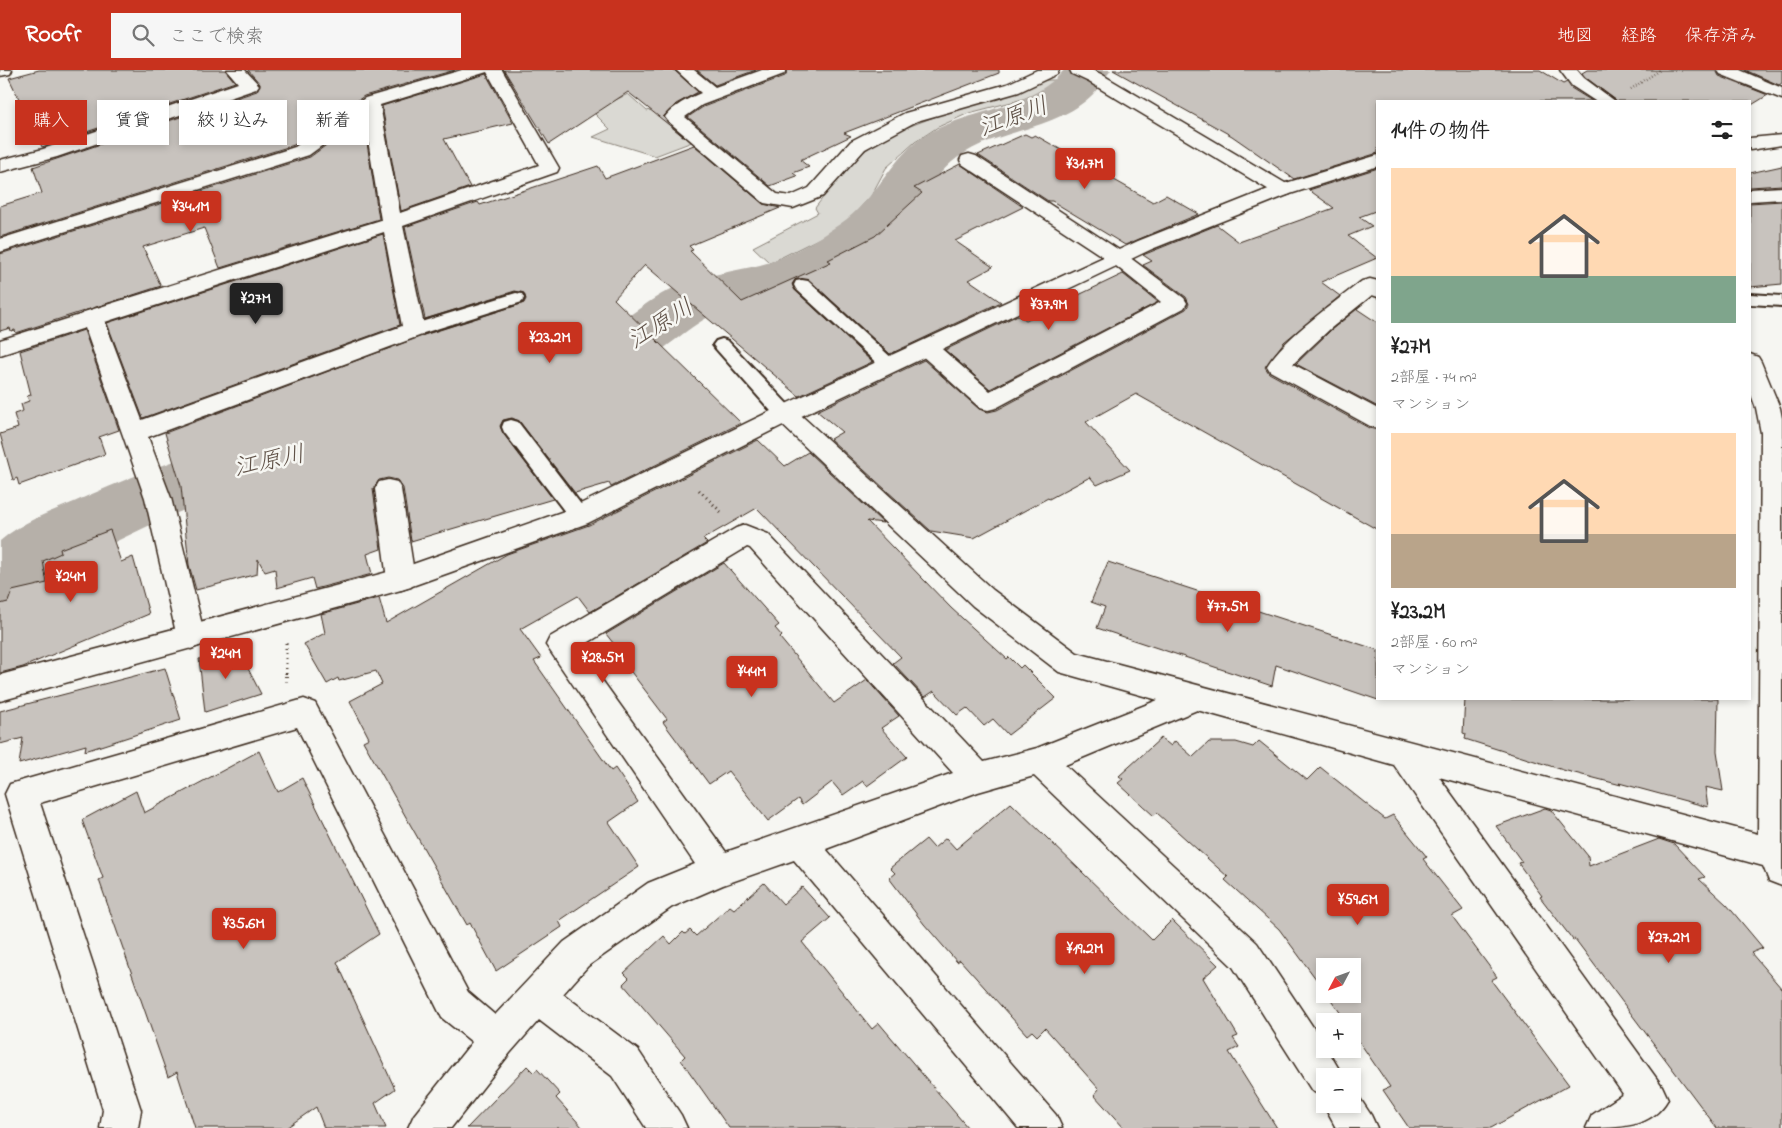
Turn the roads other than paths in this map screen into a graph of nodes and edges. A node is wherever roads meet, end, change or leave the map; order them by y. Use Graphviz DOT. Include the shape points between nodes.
graph roads {
  1 [pos="4,70"];
  2 [pos="235,70"];
  3 [pos="480,70"];
  4 [pos="494,70"];
  5 [pos="684,70"];
  6 [pos="778,70"];
  7 [pos="1051,70"];
  8 [pos="1078,70"];
  9 [pos="1568,70"];
  10 [pos="1726,70"];
  11 [pos="0,71"];
  12 [pos="436,75"];
  13 [pos="713,94"];
  14 [pos="1782,94"];
  15 [pos="1605,100"];
  16 [pos="371,102"];
  17 [pos="1782,140"];
  18 [pos="1751,144"];
  19 [pos="969,160"];
  20 [pos="1376,161"];
  21 [pos="0,166"];
  22 [pos="1283,190"];
  23 [pos="1782,193"];
  24 [pos="1751,195"];
  25 [pos="392,223"];
  26 [pos="0,246"];
  27 [pos="1118,258"];
  28 [pos="802,284"];
  29 [pos="1376,289"];
  30 [pos="516,298"];
  31 [pos="1751,299"];
  32 [pos="1782,302"];
  33 [pos="92,317"];
  34 [pos="414,330"];
  35 [pos="722,345"];
  36 [pos="0,348"];
  37 [pos="928,348"];
  38 [pos="889,365"];
  39 [pos="1751,365"];
  40 [pos="786,414"];
  41 [pos="1376,419"];
  42 [pos="1768,421"];
  43 [pos="511,427"];
  44 [pos="135,432"];
  45 [pos="388,489"];
  46 [pos="579,516"];
  47 [pos="401,579"];
  48 [pos="191,637"];
  49 [pos="0,688"];
  50 [pos="1195,698"];
  51 [pos="1405,755"];
  52 [pos="1039,761"];
  53 [pos="978,778"];
  54 [pos="800,843"];
  55 [pos="1779,860"];
  56 [pos="719,870"];
  57 [pos="537,996"];
  58 [pos="497,1040"];
  59 [pos="1318,1068"];
  60 [pos="1348,1113"];
  61 [pos="119,1128"];
  62 [pos="427,1128"];
  63 [pos="668,1128"];
  64 [pos="1043,1128"];
  65 [pos="1358,1128"];
  66 [pos="1605,1128"];
  1 -- 11 [label="street"];
  2 -- 21 [label="street" via="250,85 50,153"];
  3 -- 12 [label="street"];
  4 -- 25 [label="street" via="550,168"];
  5 -- 13 [label="street"];
  6 -- 13 [label="street"];
  7 -- 13 [label="street" via="1013,88 911,117 858,146 816,192 793,202 771,200 674,117 696,101"];
  8 -- 22 [label="street"];
  9 -- 15 [label="street" via="1578,82"];
  10 -- 14 [label="street"];
  12 -- 16 [label="street"];
  16 -- 25 [label="street"];
  16 -- 26 [label="street" via="302,151"];
  17 -- 18 [label="street"];
  19 -- 27 [label="street"];
  20 -- 22 [label="street"];
  22 -- 27 [label="street"];
  23 -- 24 [label="street"];
  25 -- 33 [label="street"];
  25 -- 34 [label="street"];
  27 -- 37 [label="street"];
  27 -- 37 [label="street" via="1176,303 988,402"];
  28 -- 38 [label="lane"];
  29 -- 41 [label="street" via="1370,286 1338,310 1301,341 1278,366"];
  30 -- 34 [label="lane"];
  31 -- 32 [label="lane"];
  33 -- 36 [label="street"];
  33 -- 44 [label="street"];
  34 -- 44 [label="street"];
  35 -- 40 [label="lane"];
  37 -- 38 [label="street"];
  38 -- 40 [label="street"];
  39 -- 42 [label="street"];
  40 -- 46 [label="street"];
  40 -- 50 [label="street" via="983,598 1069,663"];
  42 -- 55 [label="street"];
  43 -- 46 [label="lane"];
  44 -- 48 [label="street" via="155,491"];
  45 -- 47 [label="street"];
  46 -- 47 [label="street"];
  47 -- 48 [label="street"];
  48 -- 49 [label="street"];
  50 -- 51 [label="street"];
  50 -- 52 [label="street"];
  51 -- 55 [label="street"];
  51 -- 66 [label="street" via="1650,1099"];
  52 -- 53 [label="street"];
  52 -- 59 [label="street" via="1245,955"];
  53 -- 54 [label="street"];
  53 -- 56 [label="street" via="759,541 745,535 560,645"];
  54 -- 56 [label="street"];
  54 -- 64 [label="street"];
  56 -- 57 [label="street" via="660,895 576,954"];
  57 -- 58 [label="street"];
  57 -- 63 [label="street" via="625,1063"];
  58 -- 61 [label="street" via="455,1005 304,712 21,794 122,1110"];
  58 -- 62 [label="street"];
  60 -- 65 [label="street"];
}
